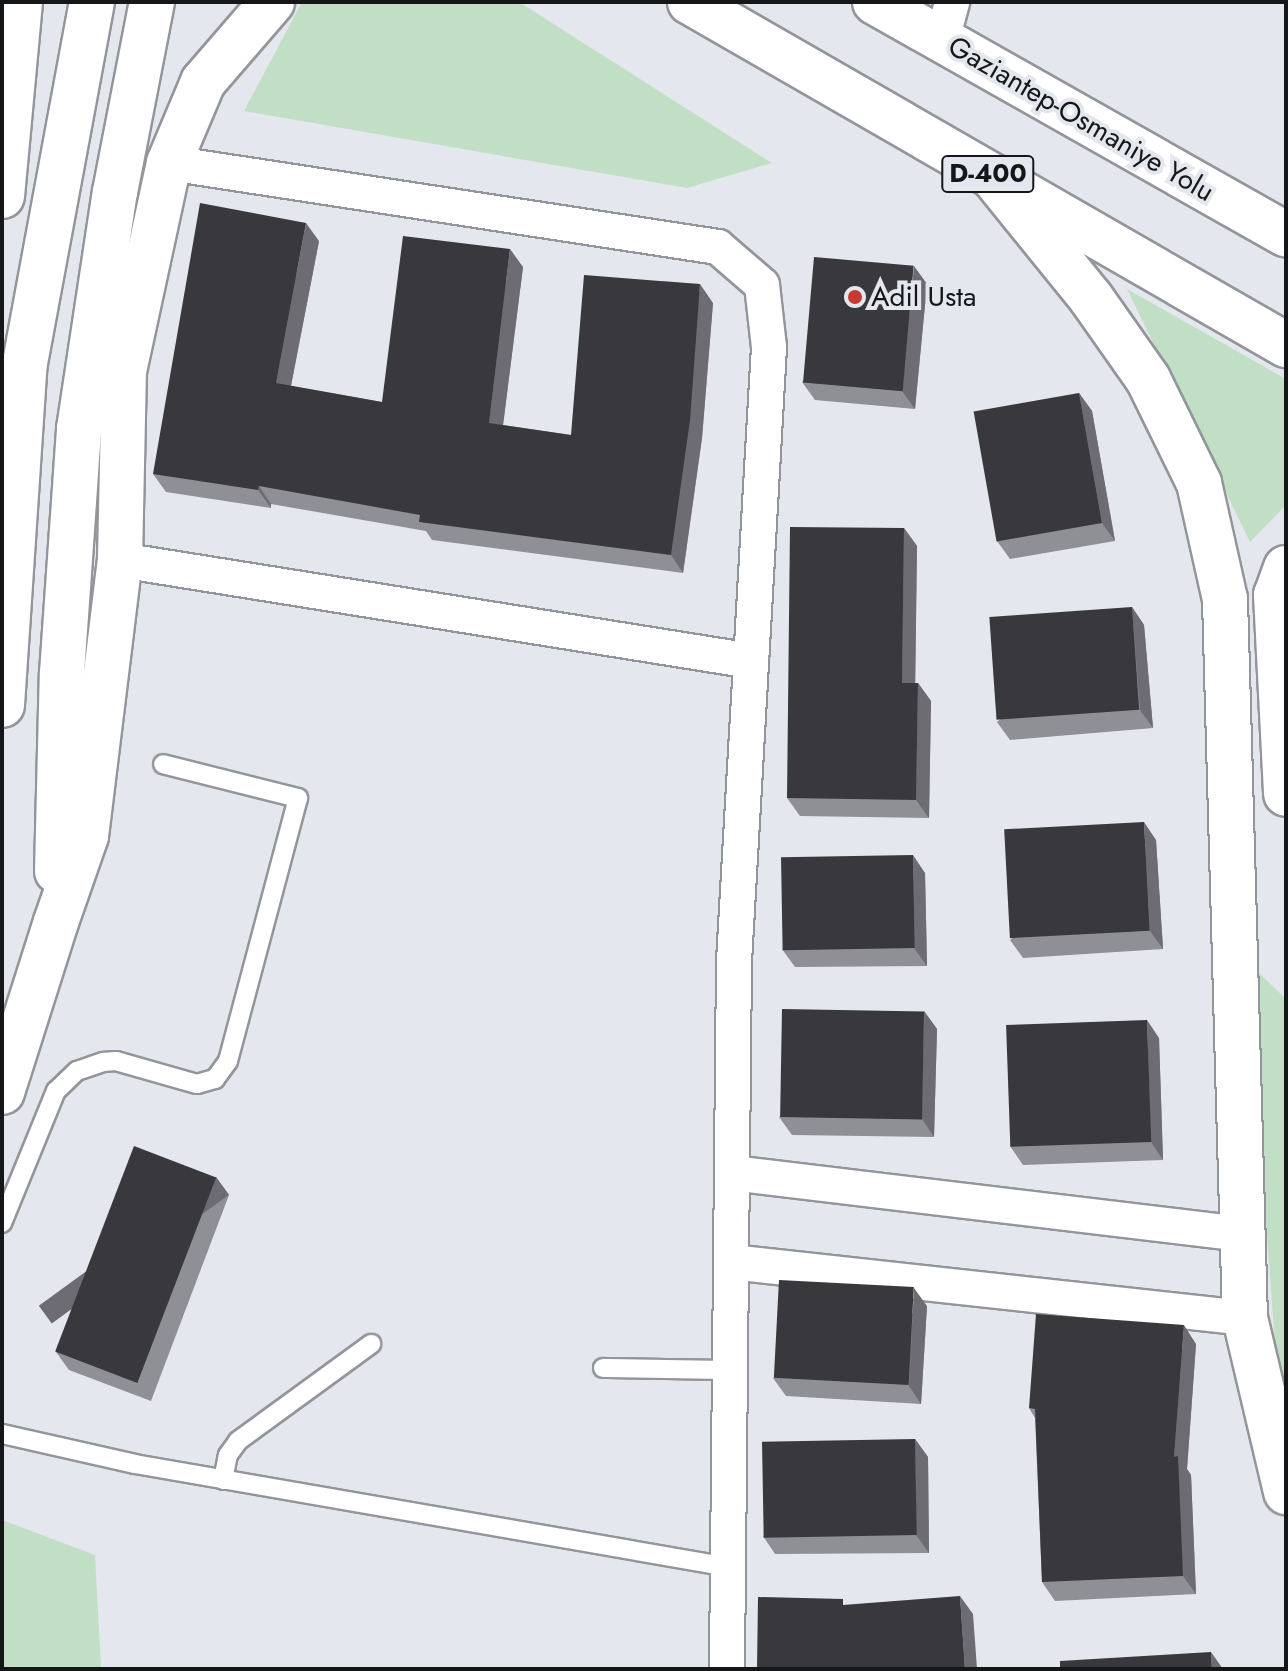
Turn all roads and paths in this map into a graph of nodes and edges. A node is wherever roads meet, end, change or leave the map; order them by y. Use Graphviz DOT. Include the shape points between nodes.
graph roads {
  1 [pos="20,2"];
  2 [pos="92,2"];
  3 [pos="152,2"];
  4 [pos="272,2"];
  5 [pos="690,2"];
  6 [pos="875,2"];
  7 [pos="947,21"];
  8 [pos="169,163"];
  9 [pos="993,177"];
  10 [pos="2,196"];
  11 [pos="1285,233"];
  12 [pos="1286,345"];
  13 [pos="120,560"];
  14 [pos="1286,568"];
  15 [pos="751,661"];
  16 [pos="2,705"];
  17 [pos="163,764"];
  18 [pos="1286,794"];
  19 [pos="56,922"];
  20 [pos="2,1092"];
  21 [pos="732,1173"];
  22 [pos="2,1223"];
  23 [pos="1243,1234"];
  24 [pos="731,1262"];
  25 [pos="1245,1318"];
  26 [pos="371,1344"];
  27 [pos="603,1368"];
  28 [pos="730,1370"];
  29 [pos="2,1434"];
  30 [pos="223,1480"];
  31 [pos="1286,1492"];
  32 [pos="729,1567"];
  33 [pos="727,1669"];
  1 -- 10 [label="main road"];
  2 -- 16 [label="main road" via="25,363"];
  3 -- 19 [label="main road" via="115,192 79,429 62,673"];
  4 -- 8 [label="main road" via="203,82"];
  5 -- 9 [label="main road, D-400"];
  6 -- 7 [label="main road, Gaziantep-Osmaniye Yolu"];
  7 -- 11 [label="main road, Gaziantep-Osmaniye Yolu"];
  8 -- 13 [label="main road" via="124,371"];
  8 -- 15 [label="street" via="718,247 762,285 769,347"];
  9 -- 12 [label="main road, D-400"];
  9 -- 23 [label="main road" via="1091,298 1148,379 1199,483 1225,599"];
  13 -- 15 [label="street"];
  13 -- 19 [label="main road" via="86,836"];
  14 -- 18 [label="main road" via="1276,595"];
  15 -- 21 [label="street" via="734,961"];
  17 -- 22 [label="lane" via="298,798 228,1061 215,1079 197,1084 116,1061 77,1071 56,1091"];
  19 -- 20 [label="main road"];
  21 -- 23 [label="street"];
  21 -- 24 [label="street"];
  23 -- 25 [label="main road"];
  24 -- 25 [label="street"];
  24 -- 28 [label="street"];
  25 -- 31 [label="main road"];
  26 -- 30 [label="lane" via="238,1441 228,1455"];
  27 -- 28 [label="lane"];
  28 -- 32 [label="street"];
  29 -- 30 [label="lane"];
  30 -- 32 [label="lane"];
  32 -- 33 [label="street"];
}
